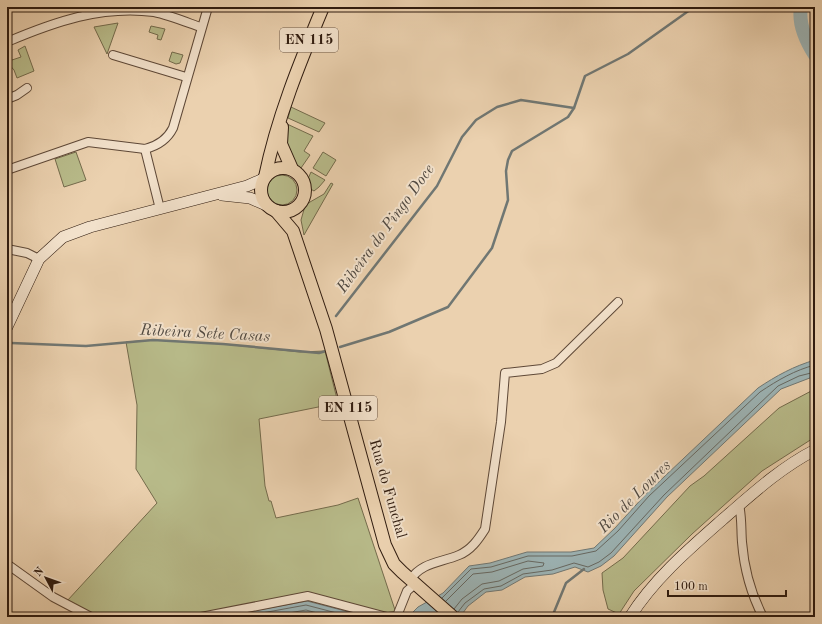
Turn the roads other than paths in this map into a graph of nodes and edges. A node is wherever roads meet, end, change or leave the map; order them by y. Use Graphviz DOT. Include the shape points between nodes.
graph roads {
  1 [pos="208,7"];
  2 [pos="323,7"];
  3 [pos="200,27"];
  4 [pos="7,42"];
  5 [pos="113,54"];
  6 [pos="186,77"];
  7 [pos="26,88"];
  8 [pos="7,99"];
  9 [pos="284,108"];
  10 [pos="144,149"];
  11 [pos="292,169"];
  12 [pos="7,170"];
  13 [pos="264,178"];
  14 [pos="215,194"];
  15 [pos="298,206"];
  16 [pos="271,208"];
  17 [pos="160,209"];
  18 [pos="293,232"];
  19 [pos="7,249"];
  20 [pos="39,259"];
  21 [pos="618,302"];
  22 [pos="7,326"];
  23 [pos="815,450"];
  24 [pos="739,505"];
  25 [pos="7,564"];
  26 [pos="416,585"];
  27 [pos="91,617"];
  28 [pos="201,617"];
  29 [pos="388,617"];
  30 [pos="453,617"];
  31 [pos="630,617"];
  32 [pos="763,617"];
  1 -- 3 [label="street"];
  2 -- 9 [label="main road, Rua do Funchal / EN 115" via="295,73"];
  3 -- 4 [label="street" via="155,12 110,11 48,25"];
  3 -- 6 [label="street"];
  5 -- 6 [label="street"];
  6 -- 10 [label="street" via="170,134 154,147"];
  7 -- 8 [label="street"];
  9 -- 11 [label="main road, Rua do Funchal" via="281,144"];
  9 -- 13 [label="main road, Rua do Funchal" via="272,142"];
  10 -- 12 [label="street" via="88,142"];
  10 -- 17 [label="street"];
  11 -- 13 [label="main road" via="278,168"];
  11 -- 15 [label="main road, Rua do Funchal" via="300,174 305,187 303,200"];
  13 -- 14 [label="main road" via="248,186"];
  13 -- 16 [label="main road, Rua do Funchal" via="260,192"];
  14 -- 16 [label="main road" via="250,198"];
  14 -- 17 [label="main road"];
  15 -- 16 [label="main road" via="288,212"];
  15 -- 18 [label="main road, Rua do Funchal"];
  16 -- 18 [label="main road, Rua do Funchal"];
  17 -- 20 [label="main road" via="73,233 55,244"];
  18 -- 26 [label="main road, Rua do Funchal / EN 115" via="331,345 385,545 394,564"];
  19 -- 20 [label="street" via="27,253"];
  20 -- 22 [label="main road"];
  21 -- 26 [label="street" via="556,363 542,369 505,373 501,422 485,529 475,544 460,555 420,568"];
  23 -- 24 [label="main road" via="773,476"];
  24 -- 31 [label="main road" via="673,564 645,595"];
  24 -- 32 [label="street" via="746,572"];
  25 -- 27 [label="street" via="53,597"];
  26 -- 29 [label="street" via="407,591 397,616"];
  26 -- 30 [label="main road, Rua do Funchal / EN 115"];
  28 -- 29 [label="street" via="308,596"];
}
